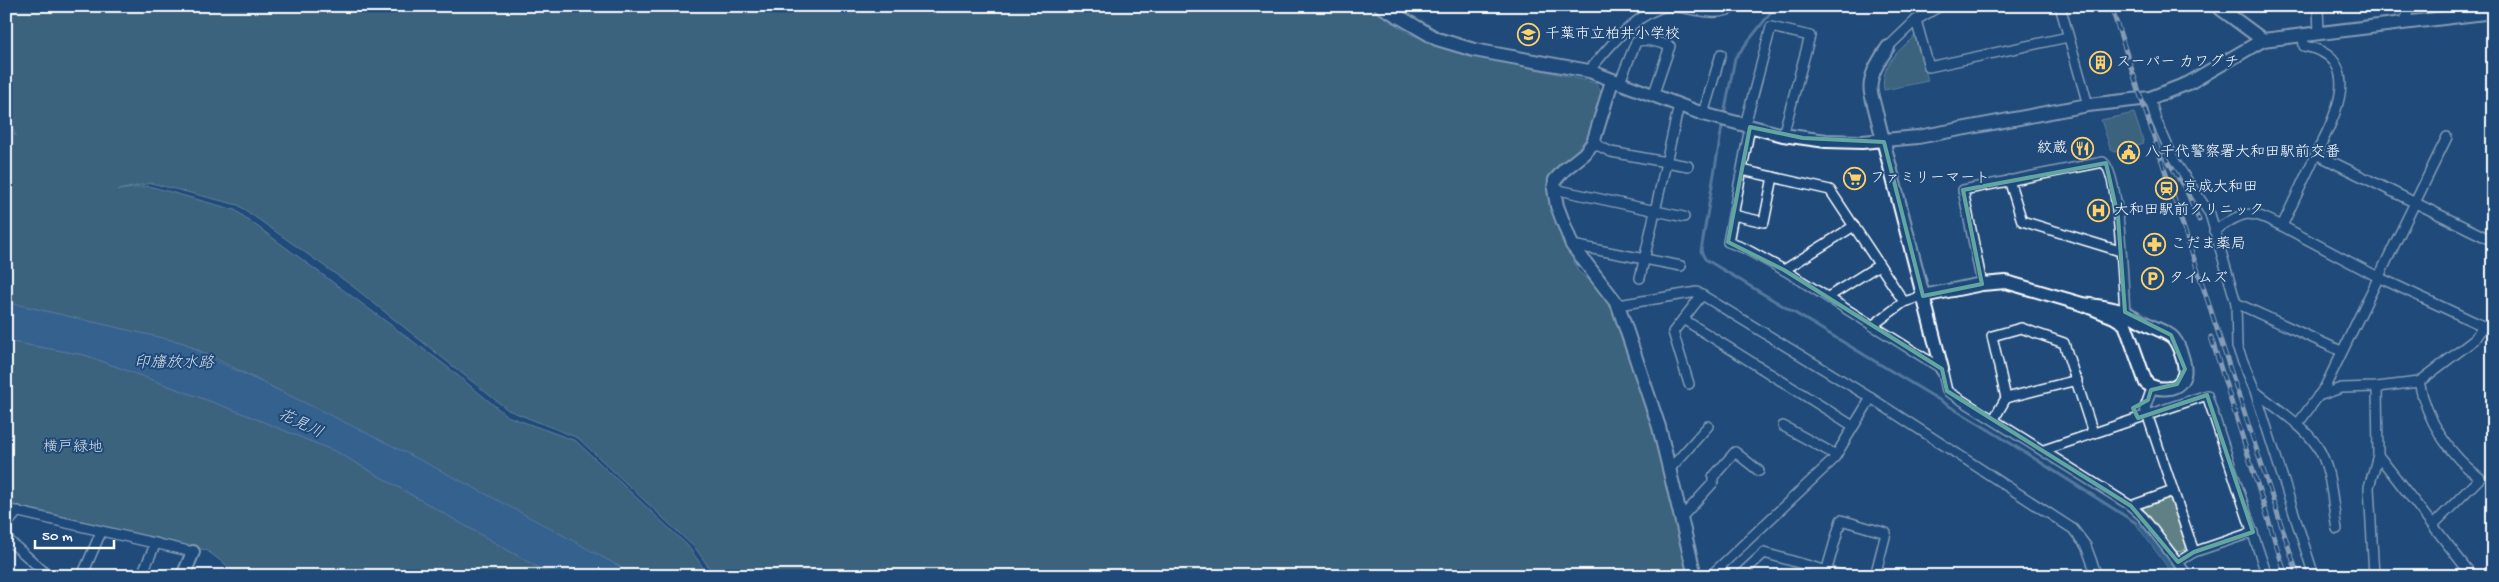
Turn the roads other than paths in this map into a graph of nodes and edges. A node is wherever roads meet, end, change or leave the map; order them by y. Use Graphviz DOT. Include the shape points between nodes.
graph roads {
  1 [pos="1381,6"];
  2 [pos="1736,6"];
  3 [pos="1940,6"];
  4 [pos="2060,6"];
  5 [pos="2216,6"];
  6 [pos="2318,6"];
  7 [pos="2410,6"];
  8 [pos="2493,12"];
  9 [pos="1916,20"];
  10 [pos="2404,23"];
  11 [pos="2319,34"];
  12 [pos="2302,36"];
  13 [pos="2068,37"];
  14 [pos="2263,40"];
  15 [pos="1888,47"];
  16 [pos="1721,54"];
  17 [pos="1589,71"];
  18 [pos="1615,83"];
  19 [pos="1652,96"];
  20 [pos="2150,98"];
  21 [pos="1679,105"];
  22 [pos="2088,105"];
  23 [pos="1703,114"];
  24 [pos="1748,126"];
  25 [pos="1783,135"];
  26 [pos="2447,136"];
  27 [pos="1884,142"];
  28 [pos="1593,143"];
  29 [pos="2316,154"];
  30 [pos="1666,162"];
  31 [pos="1688,166"];
  32 [pos="1742,170"];
  33 [pos="1773,177"];
  34 [pos="2009,180"];
  35 [pos="1554,189"];
  36 [pos="2414,202"];
  37 [pos="1655,210"];
  38 [pos="1733,215"];
  39 [pos="1684,217"];
  40 [pos="1854,226"];
  41 [pos="2282,226"];
  42 [pos="2214,231"];
  43 [pos="2493,241"];
  44 [pos="1572,245"];
  45 [pos="2120,250"];
  46 [pos="1644,258"];
  47 [pos="1879,265"];
  48 [pos="1681,266"];
  49 [pos="1784,270"];
  50 [pos="2378,277"];
  51 [pos="1640,278"];
  52 [pos="1982,284"];
  53 [pos="1702,294"];
  54 [pos="1924,296"];
  55 [pos="1828,297"];
  56 [pos="1904,302"];
  57 [pos="2236,303"];
  58 [pos="2082,304"];
  59 [pos="1618,305"];
  60 [pos="2125,312"];
  61 [pos="1683,319"];
  62 [pos="1872,326"];
  63 [pos="2483,326"];
  64 [pos="2493,328"];
  65 [pos="2341,351"];
  66 [pos="1942,369"];
  67 [pos="2077,380"];
  68 [pos="2419,382"];
  69 [pos="1689,384"];
  70 [pos="2377,387"];
  71 [pos="2152,388"];
  72 [pos="2255,391"];
  73 [pos="2318,396"];
  74 [pos="1871,398"];
  75 [pos="2006,398"];
  76 [pos="2147,415"];
  77 [pos="1994,419"];
  78 [pos="2297,425"];
  79 [pos="1708,426"];
  80 [pos="1783,426"];
  81 [pos="1853,426"];
  82 [pos="2093,433"];
  83 [pos="2044,450"];
  84 [pos="2378,454"];
  85 [pos="1836,455"];
  86 [pos="1669,470"];
  87 [pos="1759,472"];
  88 [pos="2173,491"];
  89 [pos="2131,506"];
  90 [pos="6,508"];
  91 [pos="18,511"];
  92 [pos="1681,518"];
  93 [pos="6,525"];
  94 [pos="2433,525"];
  95 [pos="2337,528"];
  96 [pos="101,532"];
  97 [pos="2252,532"];
  98 [pos="6,538"];
  99 [pos="156,543"];
  100 [pos="193,552"];
  101 [pos="2194,552"];
  102 [pos="2178,562"];
  103 [pos="1826,573"];
  104 [pos="2470,573"];
  105 [pos="50,576"];
  106 [pos="82,576"];
  107 [pos="142,576"];
  108 [pos="183,576"];
  109 [pos="1695,576"];
  110 [pos="1710,576"];
  111 [pos="1739,576"];
  112 [pos="1845,576"];
  113 [pos="1875,576"];
  114 [pos="2097,576"];
  115 [pos="2188,576"];
  116 [pos="2267,576"];
  117 [pos="2314,576"];
  118 [pos="2374,576"];
  1 -- 17 [label="street" via="1437,39 1474,50"];
  2 -- 17 [label="street" via="1719,12 1662,7 1617,36"];
  3 -- 9 [label="street"];
  4 -- 13 [label="street"];
  5 -- 14 [label="street"];
  6 -- 11 [label="street"];
  7 -- 10 [label="street"];
  8 -- 10 [label="street"];
  9 -- 13 [label="street" via="1929,67"];
  9 -- 15 [label="street"];
  10 -- 11 [label="street"];
  11 -- 12 [label="street"];
  12 -- 14 [label="street"];
  12 -- 29 [label="street" via="2304,46 2332,58 2340,82 2339,104"];
  13 -- 22 [label="street"];
  14 -- 20 [label="street" via="2189,84"];
  15 -- 27 [label="street" via="1874,70 1870,87"];
  16 -- 23 [label="street"];
  17 -- 18 [label="street"];
  18 -- 19 [label="street"];
  18 -- 19 [label="street" via="1636,42 1656,41 1670,46"];
  18 -- 28 [label="street"];
  19 -- 21 [label="street"];
  20 -- 22 [label="street"];
  20 -- 42 [label="street" via="2175,162 2208,210"];
  21 -- 23 [label="street"];
  21 -- 30 [label="street"];
  22 -- 27 [label="street"];
  23 -- 24 [label="street"];
  24 -- 25 [label="street"];
  24 -- 25 [label="street" via="1771,27 1810,36"];
  24 -- 32 [label="street"];
  25 -- 27 [label="street" via="1826,141"];
  26 -- 36 [label="street"];
  27 -- 54 [label="street"];
  28 -- 30 [label="street" via="1611,152"];
  28 -- 35 [label="street" via="1555,180"];
  29 -- 36 [label="street"];
  29 -- 41 [label="street"];
  30 -- 31 [label="street"];
  30 -- 37 [label="street"];
  32 -- 33 [label="street"];
  32 -- 38 [label="street"];
  33 -- 38 [label="street" via="1764,222"];
  33 -- 40 [label="street" via="1830,190"];
  34 -- 45 [label="street" via="2022,221"];
  34 -- 45 [label="street" via="2106,163 2113,188"];
  34 -- 52 [label="street" via="1963,190"];
  35 -- 37 [label="street"];
  35 -- 44 [label="street"];
  36 -- 43 [label="street"];
  36 -- 50 [label="street"];
  37 -- 39 [label="street"];
  37 -- 46 [label="street"];
  38 -- 49 [label="street" via="1728,242"];
  40 -- 47 [label="street"];
  40 -- 49 [label="street"];
  41 -- 42 [label="street" via="2249,213 2239,215"];
  41 -- 50 [label="street"];
  42 -- 57 [label="street"];
  44 -- 46 [label="street"];
  44 -- 59 [label="street"];
  45 -- 60 [label="street"];
  46 -- 48 [label="street"];
  46 -- 51 [label="street"];
  47 -- 55 [label="street"];
  47 -- 56 [label="street"];
  49 -- 55 [label="street"];
  50 -- 63 [label="street"];
  50 -- 65 [label="street"];
  52 -- 54 [label="street"];
  52 -- 58 [label="street" via="2006,282 2023,285"];
  53 -- 59 [label="street" via="1697,292"];
  53 -- 61 [label="street"];
  53 -- 74 [label="street"];
  54 -- 56 [label="street"];
  54 -- 66 [label="street"];
  55 -- 62 [label="street"];
  56 -- 62 [label="street"];
  57 -- 65 [label="street"];
  57 -- 72 [label="street" via="2236,347"];
  58 -- 60 [label="street"];
  58 -- 71 [label="street" via="2125,324 2146,383"];
  59 -- 86 [label="street"];
  60 -- 71 [label="street" via="2171,335 2176,342 2184,369 2182,379 2163,390"];
  61 -- 69 [label="street" via="1673,332"];
  61 -- 81 [label="street"];
  62 -- 66 [label="street"];
  63 -- 64 [label="street"];
  63 -- 68 [label="street" via="2474,340"];
  65 -- 73 [label="street"];
  66 -- 77 [label="street" via="1947,391"];
  67 -- 75 [label="street"];
  67 -- 75 [label="street" via="2064,342 2021,328 1992,336"];
  67 -- 82 [label="street"];
  68 -- 70 [label="street"];
  68 -- 94 [label="street" via="2423,404 2442,438 2454,456 2480,478"];
  70 -- 73 [label="street" via="2342,388"];
  70 -- 84 [label="street"];
  71 -- 76 [label="street" via="2145,408"];
  72 -- 78 [label="street"];
  72 -- 117 [label="street"];
  73 -- 78 [label="street"];
  74 -- 81 [label="street"];
  74 -- 114 [label="street" via="2073,528 2086,546"];
  75 -- 77 [label="street"];
  76 -- 82 [label="street"];
  76 -- 88 [label="street"];
  76 -- 97 [label="street" via="2207,395"];
  77 -- 83 [label="street"];
  78 -- 95 [label="street" via="2317,446 2326,468"];
  79 -- 86 [label="street"];
  80 -- 85 [label="street"];
  81 -- 85 [label="street"];
  82 -- 83 [label="street"];
  83 -- 89 [label="street"];
  84 -- 94 [label="street"];
  84 -- 118 [label="street" via="2369,487"];
  85 -- 110 [label="street"];
  86 -- 92 [label="street"];
  87 -- 92 [label="street" via="1735,452 1713,477 1713,483"];
  88 -- 89 [label="street"];
  88 -- 101 [label="street"];
  89 -- 102 [label="street"];
  90 -- 91 [label="street"];
  91 -- 93 [label="street"];
  91 -- 96 [label="street"];
  92 -- 109 [label="street"];
  94 -- 104 [label="street"];
  96 -- 99 [label="street"];
  96 -- 106 [label="street"];
  97 -- 101 [label="street"];
  97 -- 116 [label="street"];
  98 -- 105 [label="street"];
  99 -- 100 [label="street"];
  99 -- 107 [label="street"];
  100 -- 108 [label="street"];
  101 -- 102 [label="street"];
  102 -- 115 [label="street"];
  103 -- 111 [label="street" via="1764,553"];
  103 -- 112 [label="street"];
  103 -- 113 [label="street" via="1841,520 1886,533"];
}
